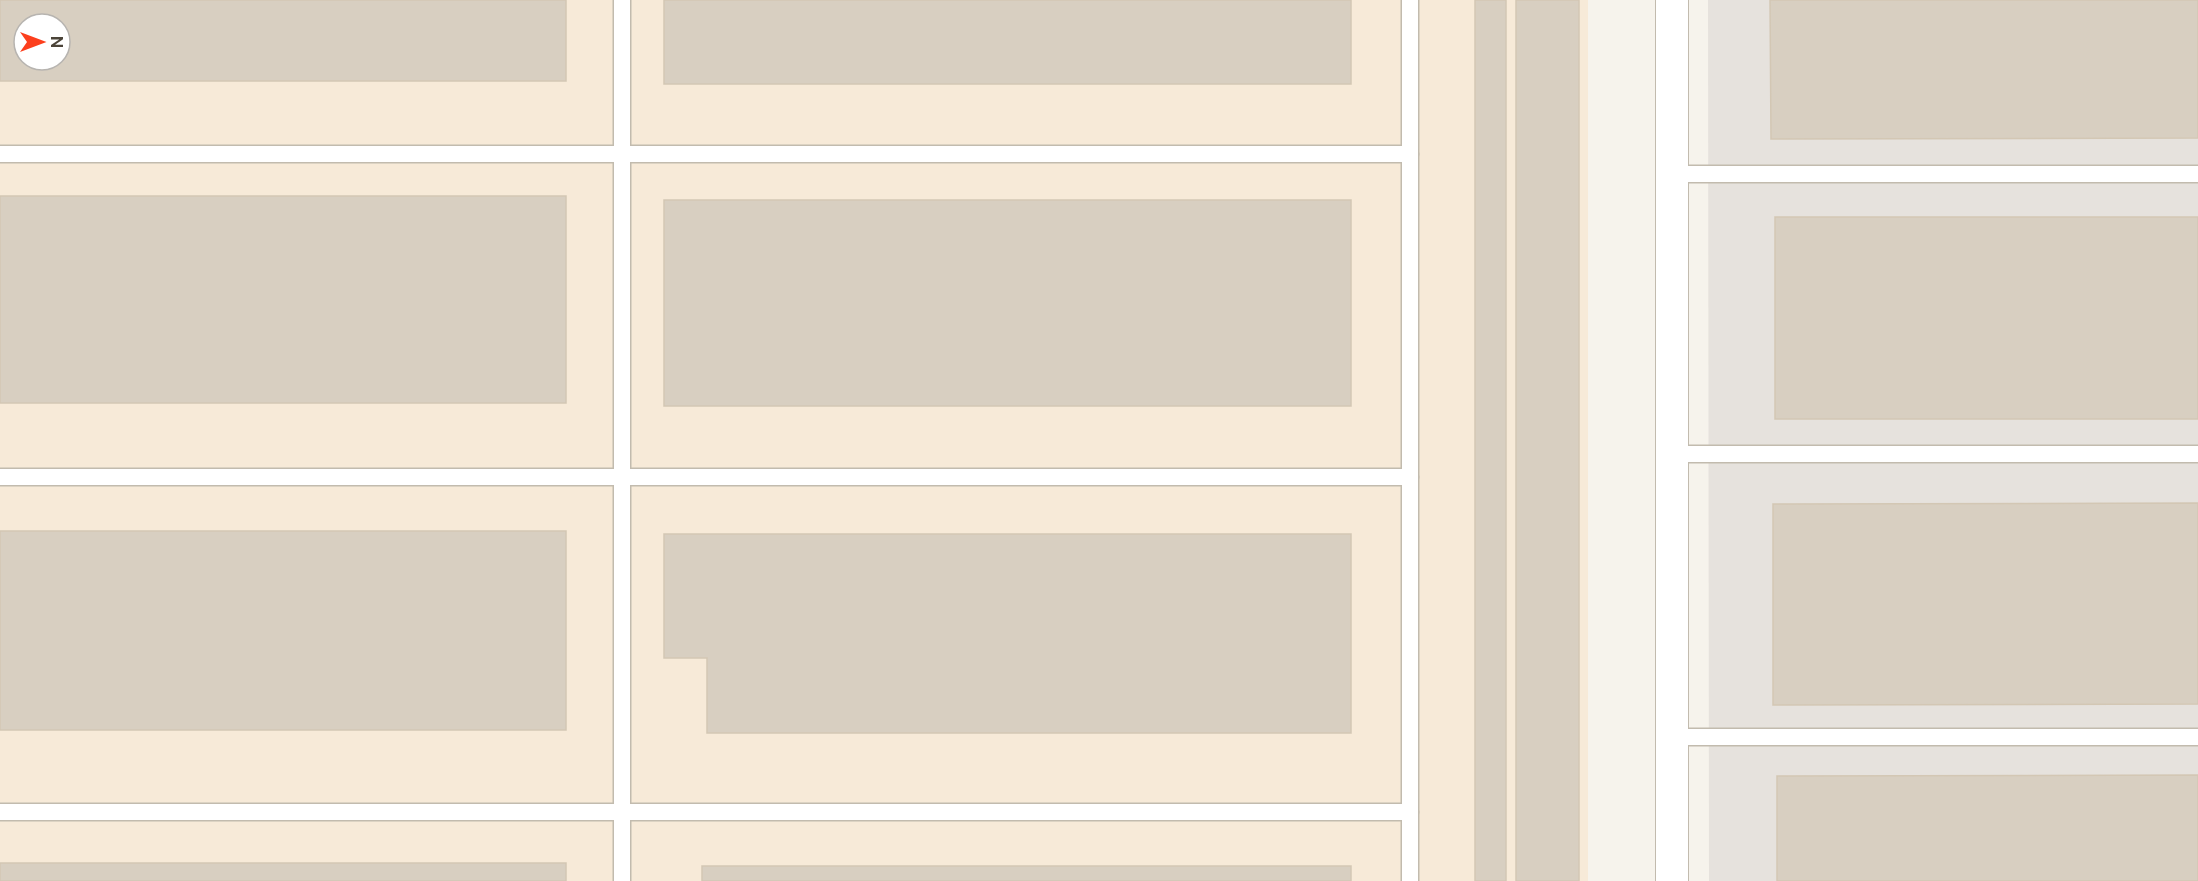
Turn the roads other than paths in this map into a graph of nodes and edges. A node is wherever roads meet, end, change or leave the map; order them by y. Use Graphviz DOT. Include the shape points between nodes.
graph roads {
  1 [pos="622,0"];
  2 [pos="1410,0"];
  3 [pos="1672,0"];
  4 [pos="0,154"];
  5 [pos="622,154"];
  6 [pos="1410,154"];
  7 [pos="1672,174"];
  8 [pos="2198,174"];
  9 [pos="1672,454"];
  10 [pos="2198,454"];
  11 [pos="0,477"];
  12 [pos="622,477"];
  13 [pos="1410,477"];
  14 [pos="1672,737"];
  15 [pos="2198,737"];
  16 [pos="0,812"];
  17 [pos="622,812"];
  18 [pos="1410,812"];
  19 [pos="622,881"];
  20 [pos="1410,881"];
  21 [pos="1672,881"];
  1 -- 5 [label="lane"];
  2 -- 6 [label="lane"];
  3 -- 7 [label="street"];
  4 -- 5 [label="lane"];
  5 -- 6 [label="lane"];
  5 -- 12 [label="lane"];
  6 -- 13 [label="lane"];
  7 -- 8 [label="lane"];
  7 -- 9 [label="street"];
  9 -- 10 [label="lane"];
  9 -- 14 [label="street"];
  11 -- 12 [label="lane"];
  12 -- 13 [label="lane"];
  12 -- 17 [label="lane"];
  13 -- 18 [label="lane"];
  14 -- 15 [label="lane"];
  14 -- 21 [label="street"];
  16 -- 17 [label="lane"];
  17 -- 18 [label="lane"];
  17 -- 19 [label="lane"];
  18 -- 20 [label="lane"];
}
